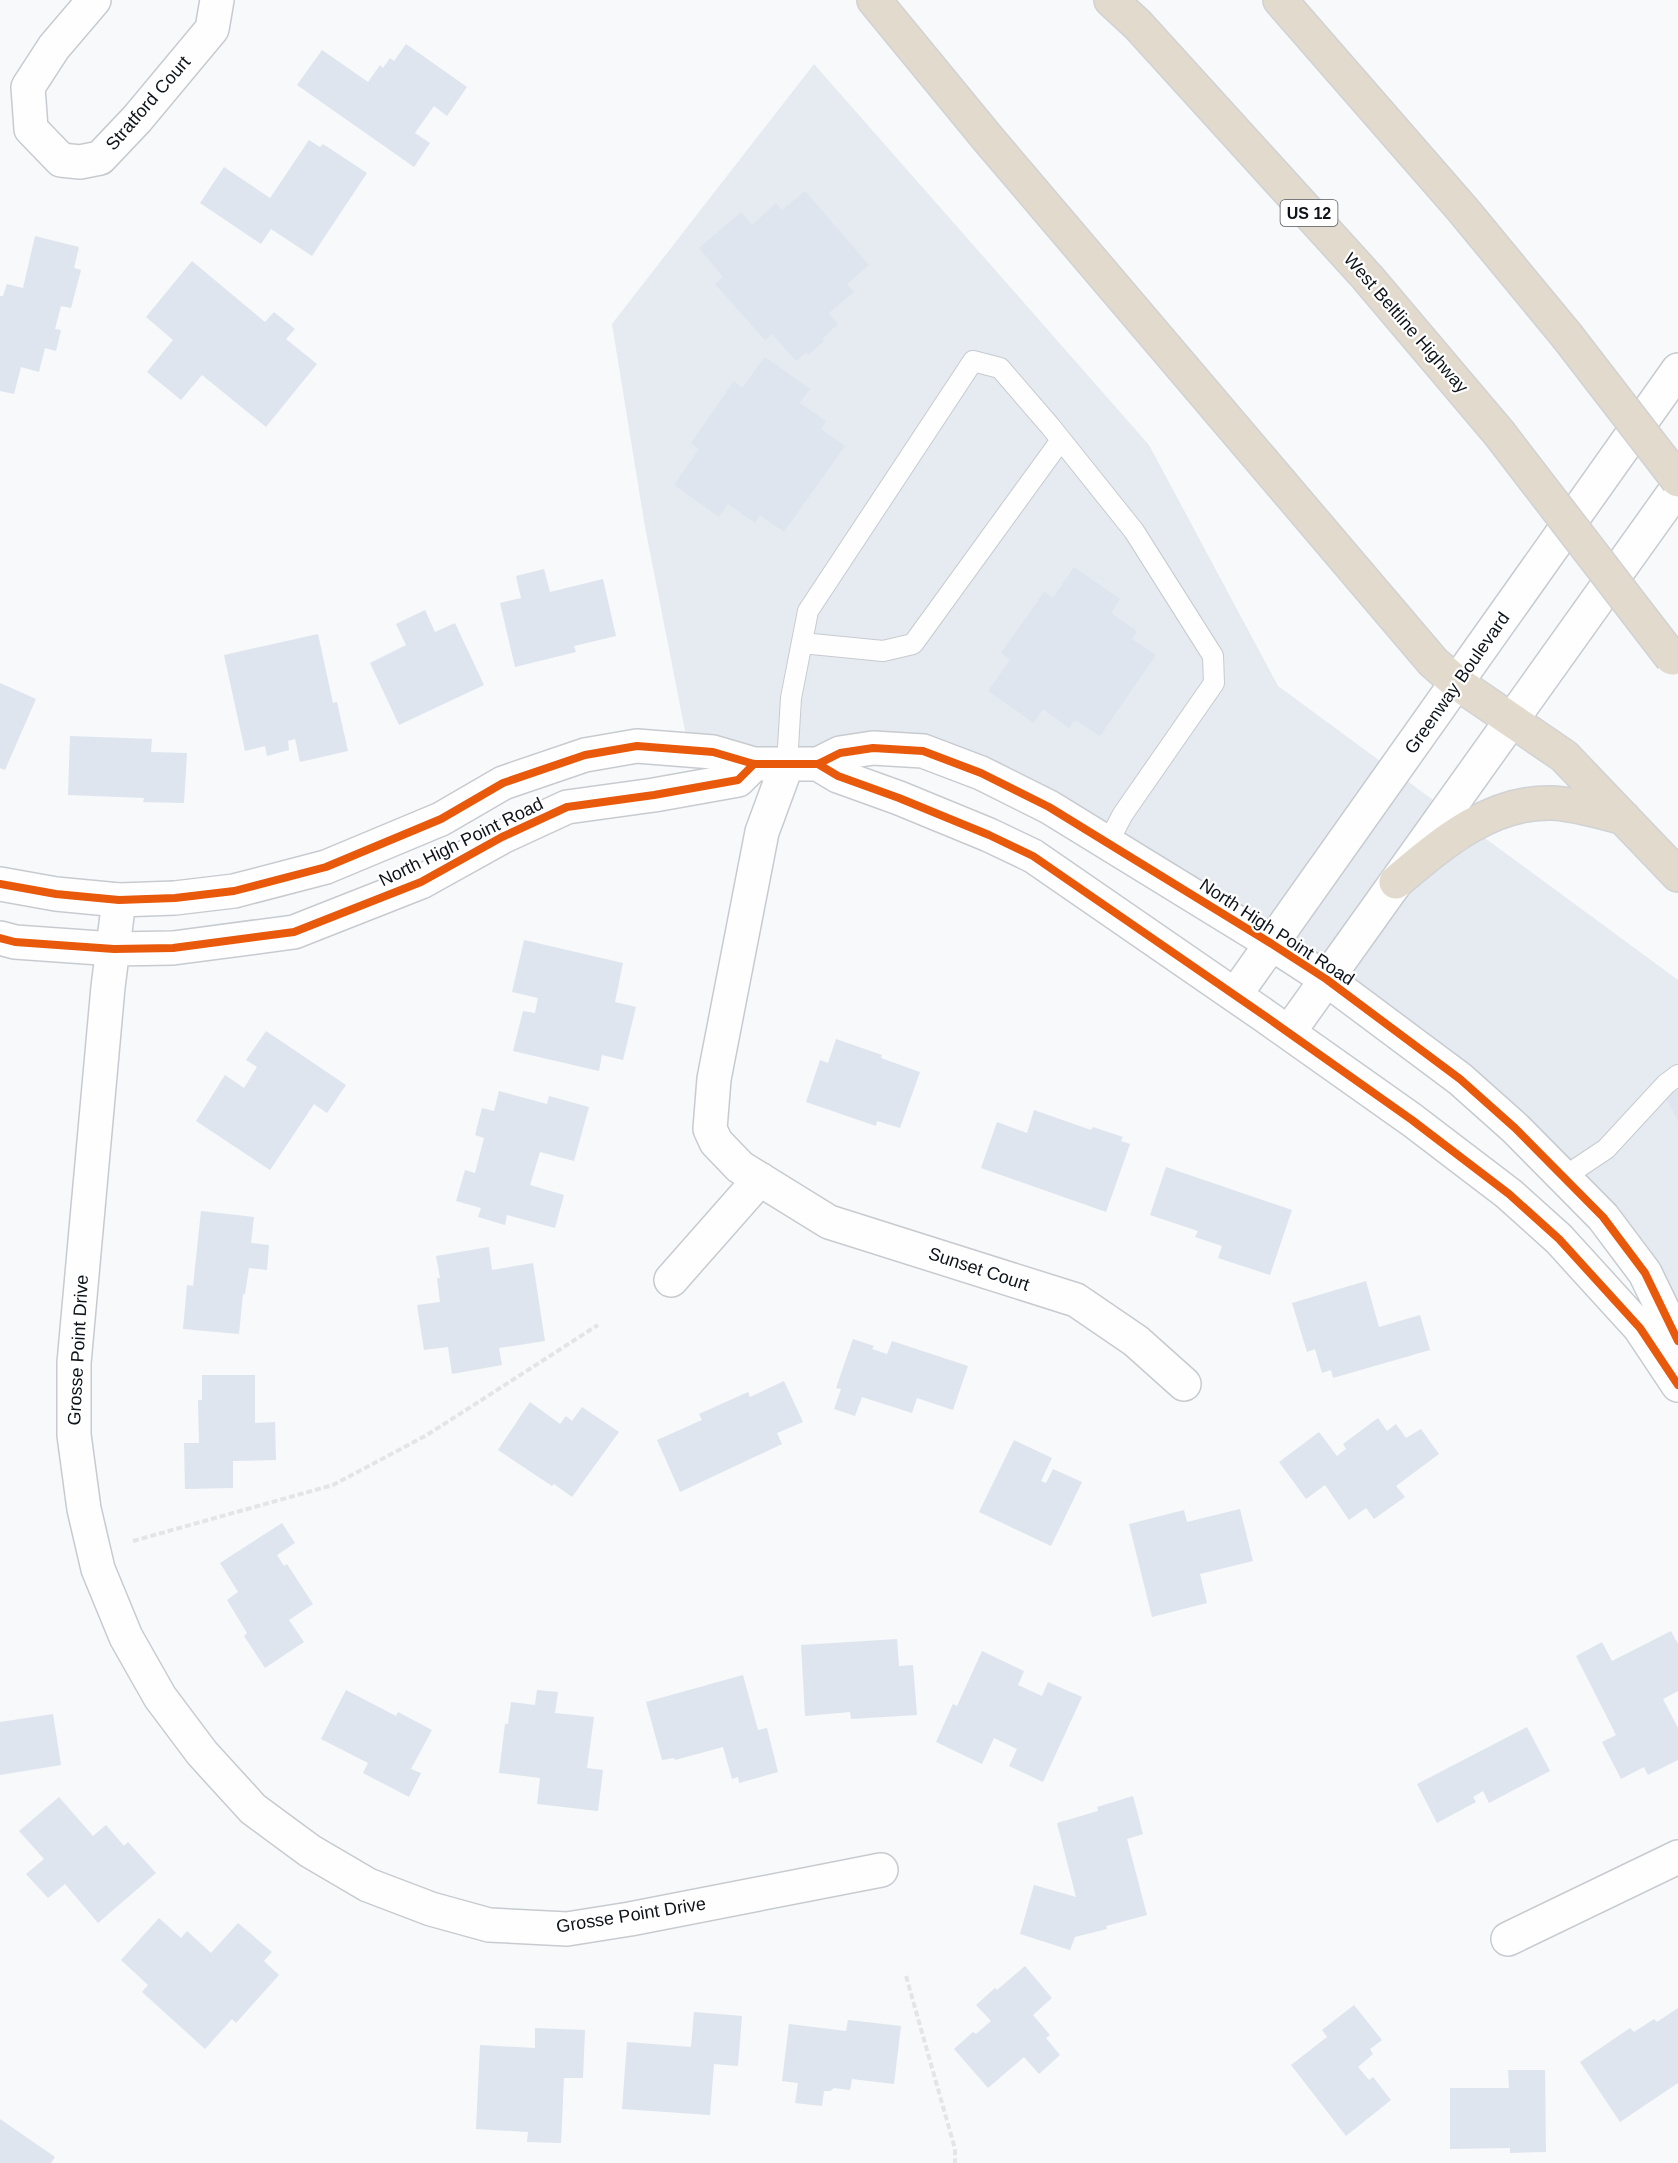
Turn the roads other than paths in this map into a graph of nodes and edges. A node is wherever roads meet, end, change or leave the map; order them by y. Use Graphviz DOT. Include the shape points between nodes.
graph roads {
  1 [pos="94,0"];
  2 [pos="217,0"];
  3 [pos="874,0"];
  4 [pos="1111,0"];
  5 [pos="1280,0"];
  6 [pos="1678,370"];
  7 [pos="1061,440"];
  8 [pos="1678,480"];
  9 [pos="1678,487"];
  10 [pos="802,643"];
  11 [pos="1675,662"];
  12 [pos="1457,683"];
  13 [pos="1511,721"];
  14 [pos="754,764"];
  15 [pos="802,764"];
  16 [pos="1624,818"];
  17 [pos="1107,844"];
  18 [pos="1678,875"];
  19 [pos="1396,882"];
  20 [pos="0,884"];
  21 [pos="119,900"];
  22 [pos="0,938"];
  23 [pos="1272,944"];
  24 [pos="114,949"];
  25 [pos="1326,980"];
  26 [pos="1235,995"];
  27 [pos="1289,1032"];
  28 [pos="1678,1075"];
  29 [pos="1564,1177"];
  30 [pos="760,1179"];
  31 [pos="671,1280"];
  32 [pos="1678,1341"];
  33 [pos="1184,1384"];
  34 [pos="1678,1385"];
  35 [pos="1678,1857"];
  36 [pos="881,1870"];
  37 [pos="1508,1939"];
  1 -- 2 [label="street, Stratford Court" via="54,47 28,87 31,129 61,160 81,162 100,158 212,29"];
  3 -- 12 [label="highway" via="1232,427 1433,662"];
  4 -- 11 [label="highway, West Beltline Highway / US 12, bridge" via="1367,277 1499,433"];
  5 -- 8 [label="highway, bridge" via="1463,210"];
  6 -- 12 [label="street, Greenway Boulevard"];
  7 -- 10 [label="lane" via="913,644 883,651"];
  7 -- 10 [label="lane" via="1000,368 973,361 808,611"];
  7 -- 17 [label="lane" via="1134,531 1213,656 1214,683 1123,814"];
  9 -- 13 [label="street"];
  10 -- 15 [label="lane" via="791,698"];
  12 -- 13 [label="highway"];
  12 -- 23 [label="street, Greenway Boulevard"];
  13 -- 16 [label="highway" via="1564,756"];
  13 -- 19 [label="street"];
  14 -- 15 [label="street, North High Point Road"];
  14 -- 21 [label="street, North High Point Road" via="713,752 637,746 585,755 503,783 441,819 326,867 234,891"];
  14 -- 24 [label="street, North High Point Road" via="738,780 567,807 502,837 421,882 294,932 174,948"];
  15 -- 17 [label="street, North High Point Road" via="873,748 923,752 1000,782"];
  15 -- 26 [label="street, North High Point Road" via="909,802 1033,856"];
  15 -- 30 [label="street, Sunset Court" via="762,832 714,1079 710,1128 716,1142 740,1167"];
  16 -- 18 [label="highway"];
  16 -- 19 [label="highway" via="1553,803 1507,810 1461,831"];
  17 -- 23 [label="street, North High Point Road"];
  19 -- 25 [label="street"];
  20 -- 21 [label="street, North High Point Road"];
  21 -- 24 [label="street, Grosse Point Drive"];
  22 -- 24 [label="street, North High Point Road"];
  23 -- 25 [label="street, North High Point Road"];
  23 -- 26 [label="street, Greenway Boulevard"];
  24 -- 36 [label="street, Grosse Point Drive" via="74,1364 74,1435 84,1509 106,1589 126,1637 160,1696 202,1753 253,1809 310,1851 368,1885 431,1909 489,1925 567,1929"];
  25 -- 27 [label="street"];
  25 -- 29 [label="street, North High Point Road" via="1460,1079"];
  26 -- 27 [label="street, North High Point Road"];
  27 -- 34 [label="street, North High Point Road" via="1412,1120 1536,1218 1640,1328"];
  28 -- 29 [label="lane" via="1606,1149"];
  29 -- 32 [label="street, North High Point Road" via="1603,1217 1645,1273"];
  30 -- 31 [label="street"];
  30 -- 33 [label="street, Sunset Court" via="829,1222 1076,1300 1136,1341"];
  35 -- 37 [label="street"];
}
